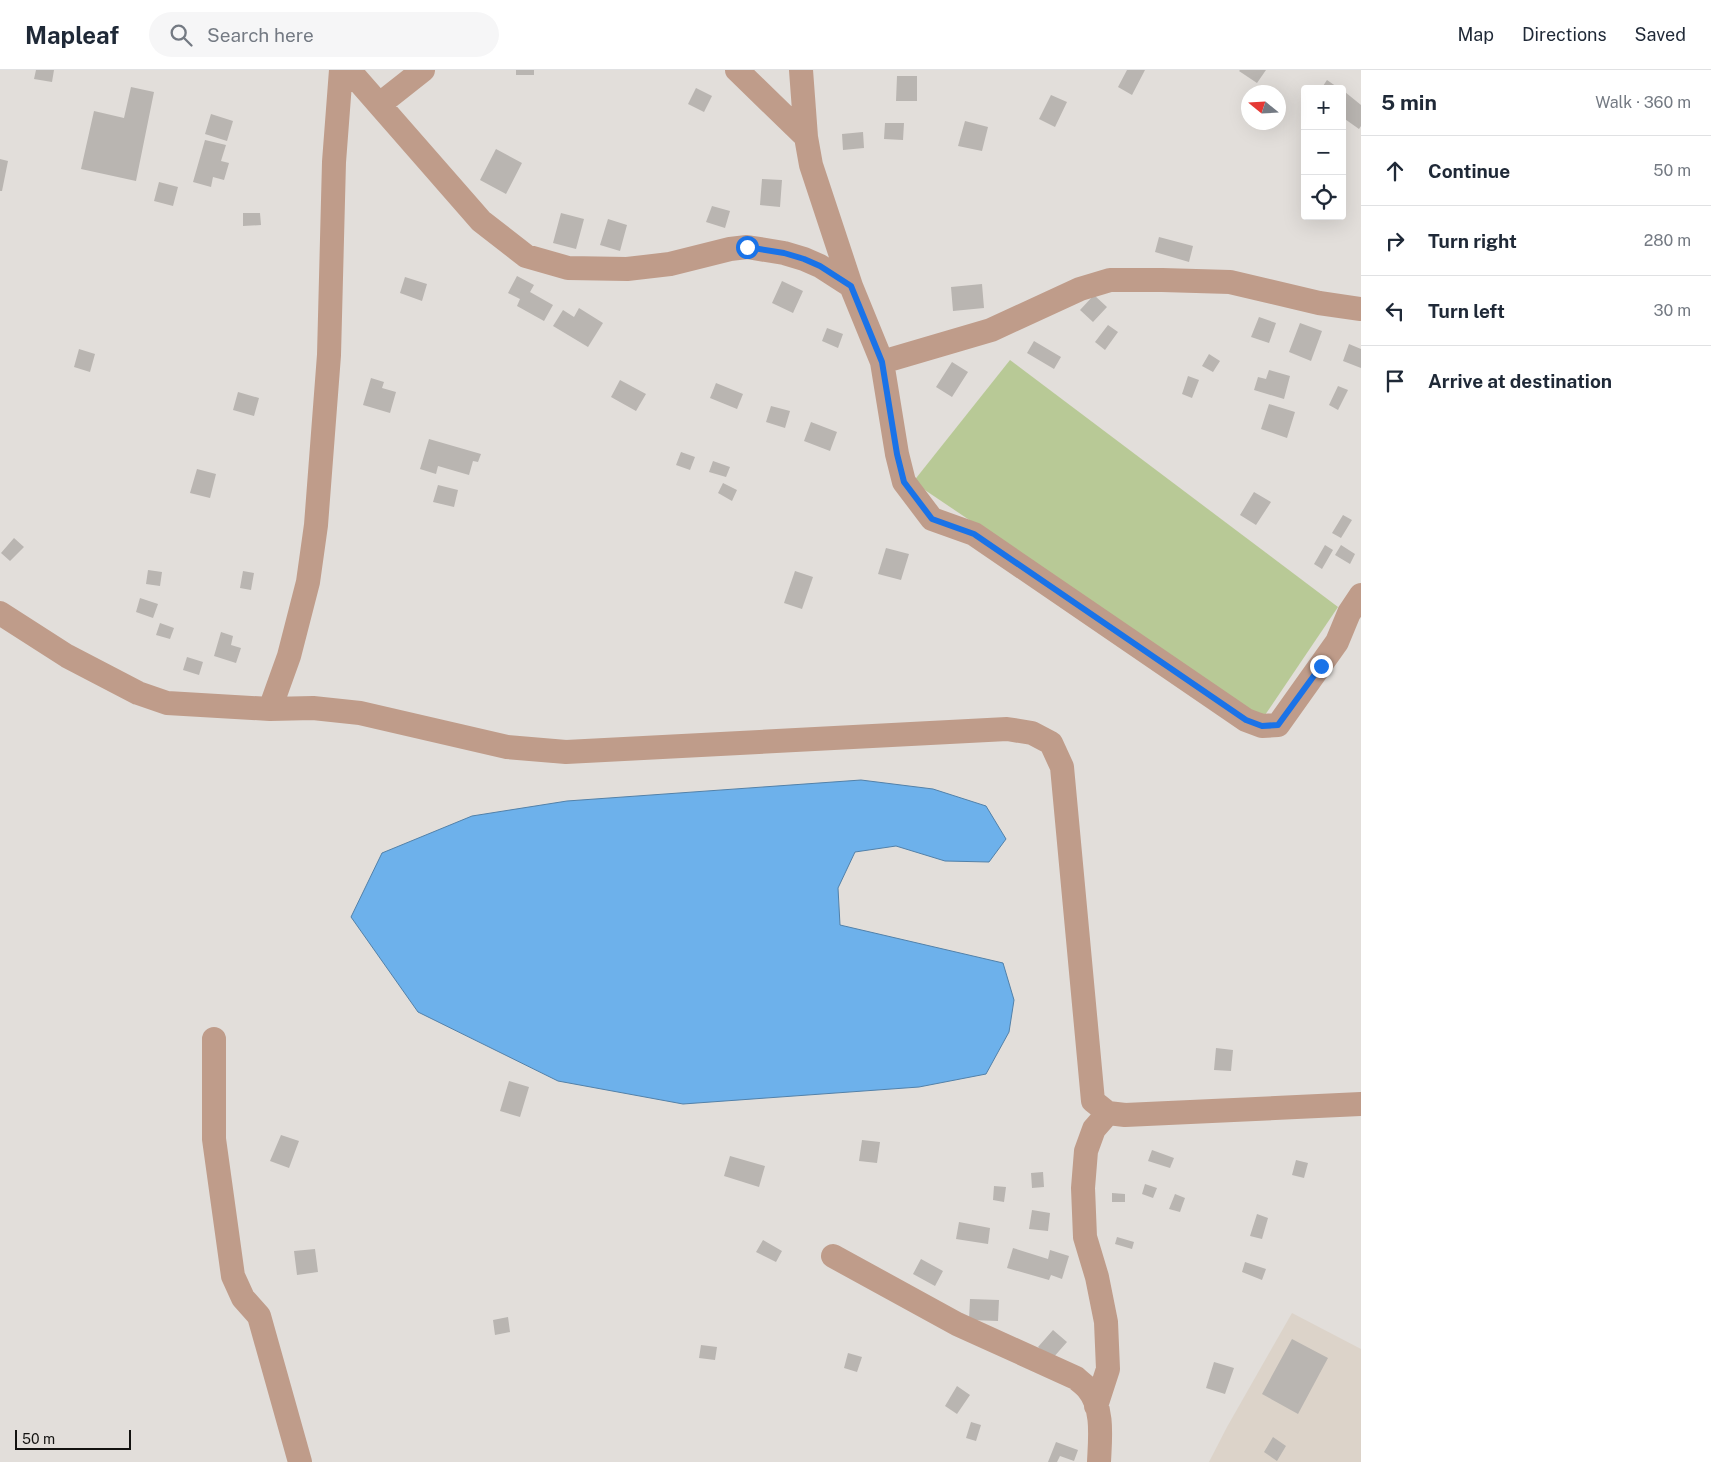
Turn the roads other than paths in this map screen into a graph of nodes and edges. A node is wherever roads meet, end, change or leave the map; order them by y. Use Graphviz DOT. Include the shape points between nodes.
graph roads {
  1 [pos="342,70"];
  2 [pos="349,70"];
  3 [pos="423,70"];
  4 [pos="737,70"];
  5 [pos="801,70"];
  6 [pos="380,104"];
  7 [pos="806,137"];
  8 [pos="851,286"];
  9 [pos="1361,309"];
  10 [pos="882,362"];
  11 [pos="1361,595"];
  12 [pos="0,613"];
  13 [pos="270,709"];
  14 [pos="214,1039"];
  15 [pos="1361,1104"];
  16 [pos="1108,1113"];
  17 [pos="833,1256"];
  18 [pos="1096,1406"];
  19 [pos="300,1462"];
  20 [pos="1099,1462"];
  1 -- 13 [label="street" via="334,162 329,355 316,524 308,582 289,656"];
  2 -- 6 [label="street"];
  3 -- 6 [label="street"];
  4 -- 7 [label="street"];
  5 -- 7 [label="street"];
  6 -- 8 [label="street" via="481,221 526,256 568,268 627,269 670,264 747,247 804,259"];
  7 -- 8 [label="street" via="811,165"];
  8 -- 10 [label="street"];
  9 -- 10 [label="street" via="1319,303 1230,282 1110,280 1080,289 991,330"];
  10 -- 11 [label="street" via="904,482 932,519 974,534 1246,720 1262,726 1278,725 1337,642 1349,613"];
  12 -- 13 [label="street" via="67,656 138,693 167,703"];
  13 -- 16 [label="street" via="313,708 360,713 507,747 566,752 1007,729 1032,732 1051,743 1062,767 1093,1100"];
  14 -- 19 [label="street" via="214,1139 233,1276 243,1298 260,1316"];
  15 -- 16 [label="street" via="1125,1115"];
  16 -- 18 [label="street" via="1094,1129 1086,1151 1083,1188 1085,1237 1098,1278 1106,1322 1108,1369"];
  17 -- 18 [label="street" via="958,1324 1076,1378 1089,1390"];
  18 -- 20 [label="street" via="1100,1424"];
}
